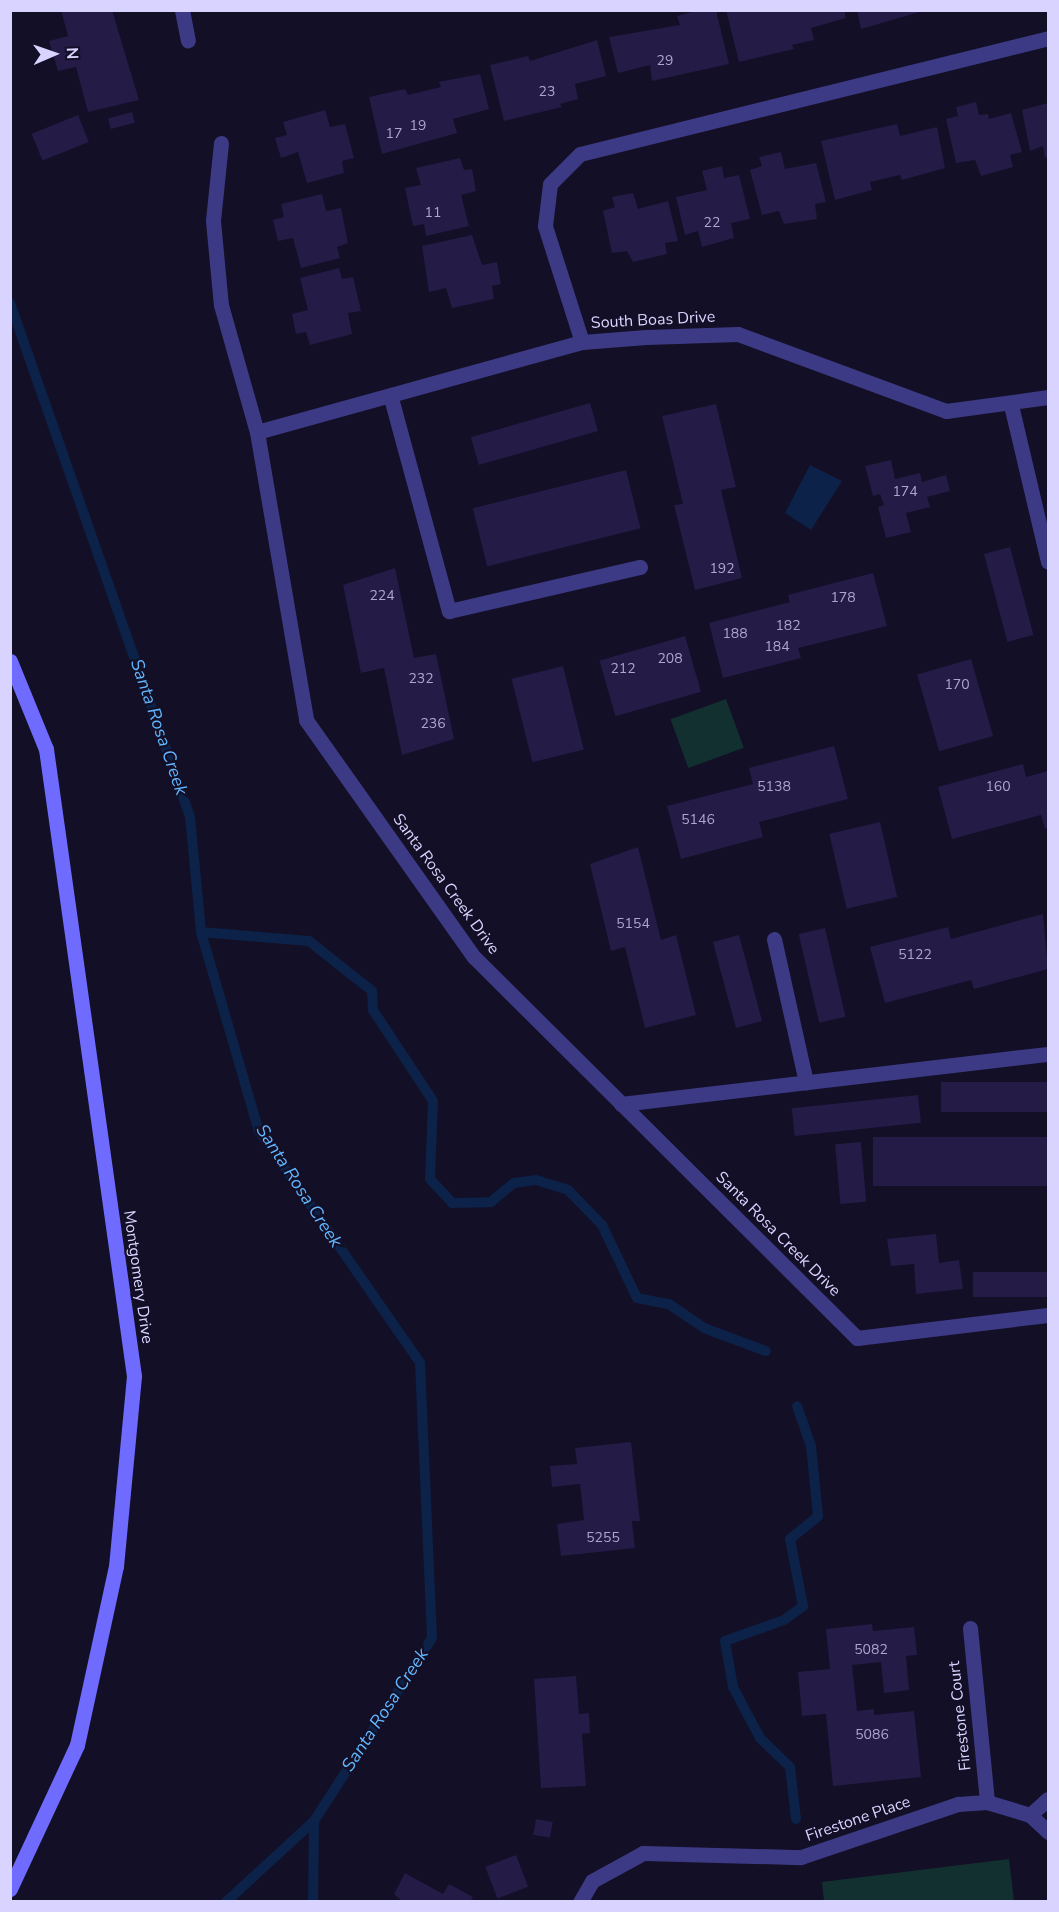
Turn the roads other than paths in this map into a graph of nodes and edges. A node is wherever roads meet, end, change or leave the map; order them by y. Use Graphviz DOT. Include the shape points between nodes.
graph roads {
  1 [pos="182,10"];
  2 [pos="1048,38"];
  3 [pos="188,40"];
  4 [pos="221,143"];
  5 [pos="582,342"];
  6 [pos="1048,396"];
  7 [pos="391,398"];
  8 [pos="1011,405"];
  9 [pos="257,432"];
  10 [pos="1048,562"];
  11 [pos="640,567"];
  12 [pos="10,661"];
  13 [pos="774,939"];
  14 [pos="1048,1054"];
  15 [pos="806,1082"];
  16 [pos="621,1104"];
  17 [pos="1048,1315"];
  18 [pos="970,1628"];
  19 [pos="1048,1799"];
  20 [pos="987,1802"];
  21 [pos="1030,1815"];
  22 [pos="1048,1832"];
  23 [pos="10,1889"];
  24 [pos="580,1902"];
  1 -- 3 [label="street"];
  2 -- 5 [label="street" via="580,154 550,184 545,226"];
  4 -- 9 [label="street, Santa Rosa Creek Drive" via="213,221 221,305"];
  5 -- 7 [label="street, South Boas Drive"];
  5 -- 8 [label="street, South Boas Drive" via="738,334 946,411"];
  6 -- 8 [label="street, South Boas Drive"];
  7 -- 9 [label="street, South Boas Drive"];
  7 -- 11 [label="street" via="449,611"];
  8 -- 10 [label="street"];
  9 -- 16 [label="street, Santa Rosa Creek Drive" via="306,720 474,957"];
  12 -- 23 [label="street, Montgomery Drive" via="46,749 134,1376 116,1566 76,1745"];
  13 -- 15 [label="street"];
  14 -- 15 [label="street"];
  15 -- 16 [label="street"];
  16 -- 17 [label="street, Santa Rosa Creek Drive" via="857,1338"];
  18 -- 20 [label="street, Firestone Court"];
  19 -- 21 [label="street"];
  20 -- 21 [label="street, Firestone Place"];
  20 -- 24 [label="street, Firestone Place" via="958,1804 801,1857 643,1853 592,1881"];
  21 -- 22 [label="street, Firestone Place"];
}
